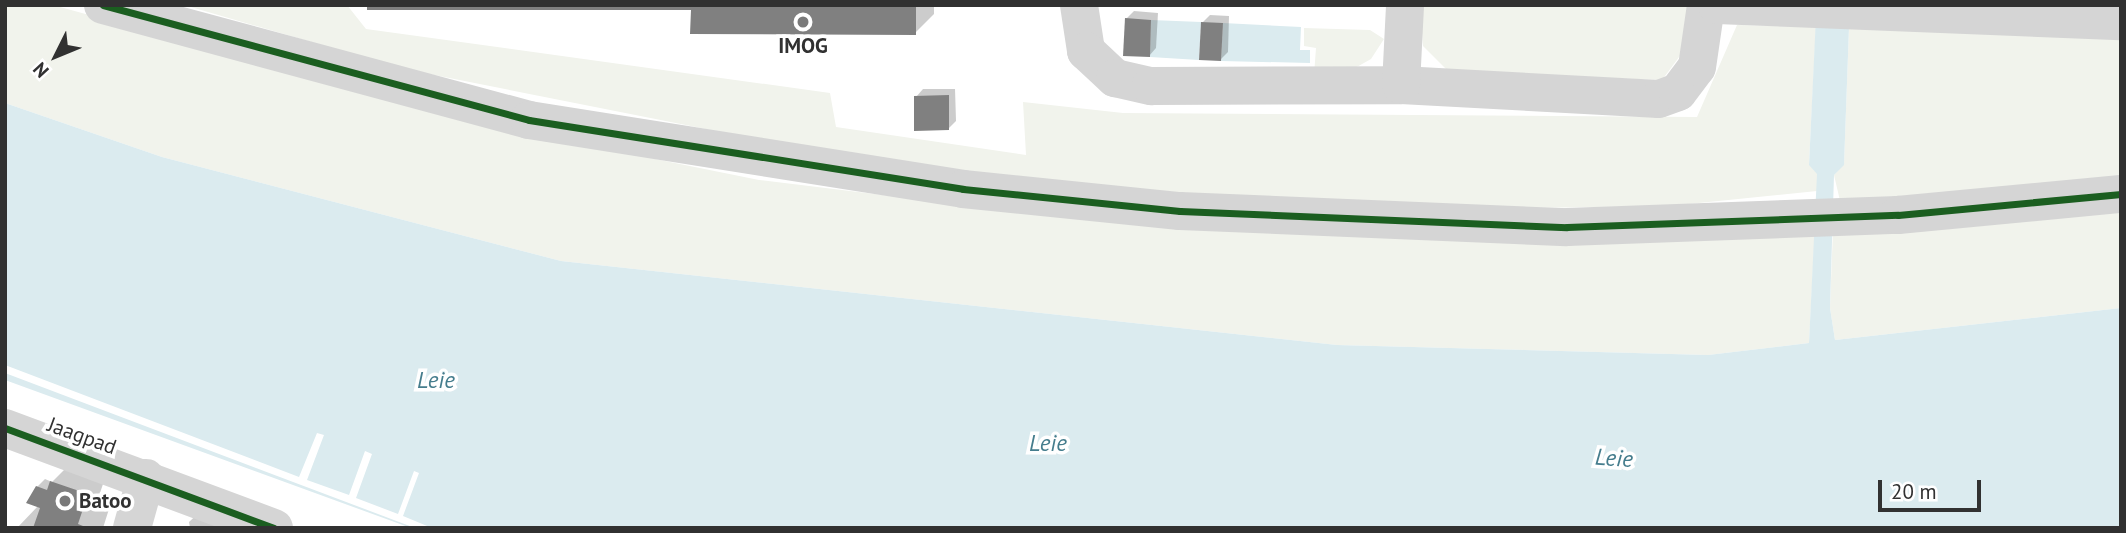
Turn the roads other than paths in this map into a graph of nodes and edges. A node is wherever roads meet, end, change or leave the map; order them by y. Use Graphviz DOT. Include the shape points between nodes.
graph roads {
  1 [pos="103,5"];
  2 [pos="1079,5"];
  3 [pos="1405,5"];
  4 [pos="1706,5"];
  5 [pos="1717,5"];
  6 [pos="2121,21"];
  7 [pos="1401,85"];
  8 [pos="2121,194"];
  9 [pos="5,428"];
  10 [pos="146,478"];
  11 [pos="132,528"];
  12 [pos="274,528"];
  1 -- 8 [label="street" via="529,120 963,189 1180,211 1567,227 1825,218"];
  2 -- 7 [label="street" via="1086,51 1115,78 1151,86"];
  3 -- 7 [label="street"];
  4 -- 7 [label="street" via="1697,67 1678,92 1659,99"];
  5 -- 6 [label="street"];
  9 -- 10 [label="street, Jaagpad"];
  10 -- 11 [label="street"];
  10 -- 12 [label="street, Jaagpad"];
}
